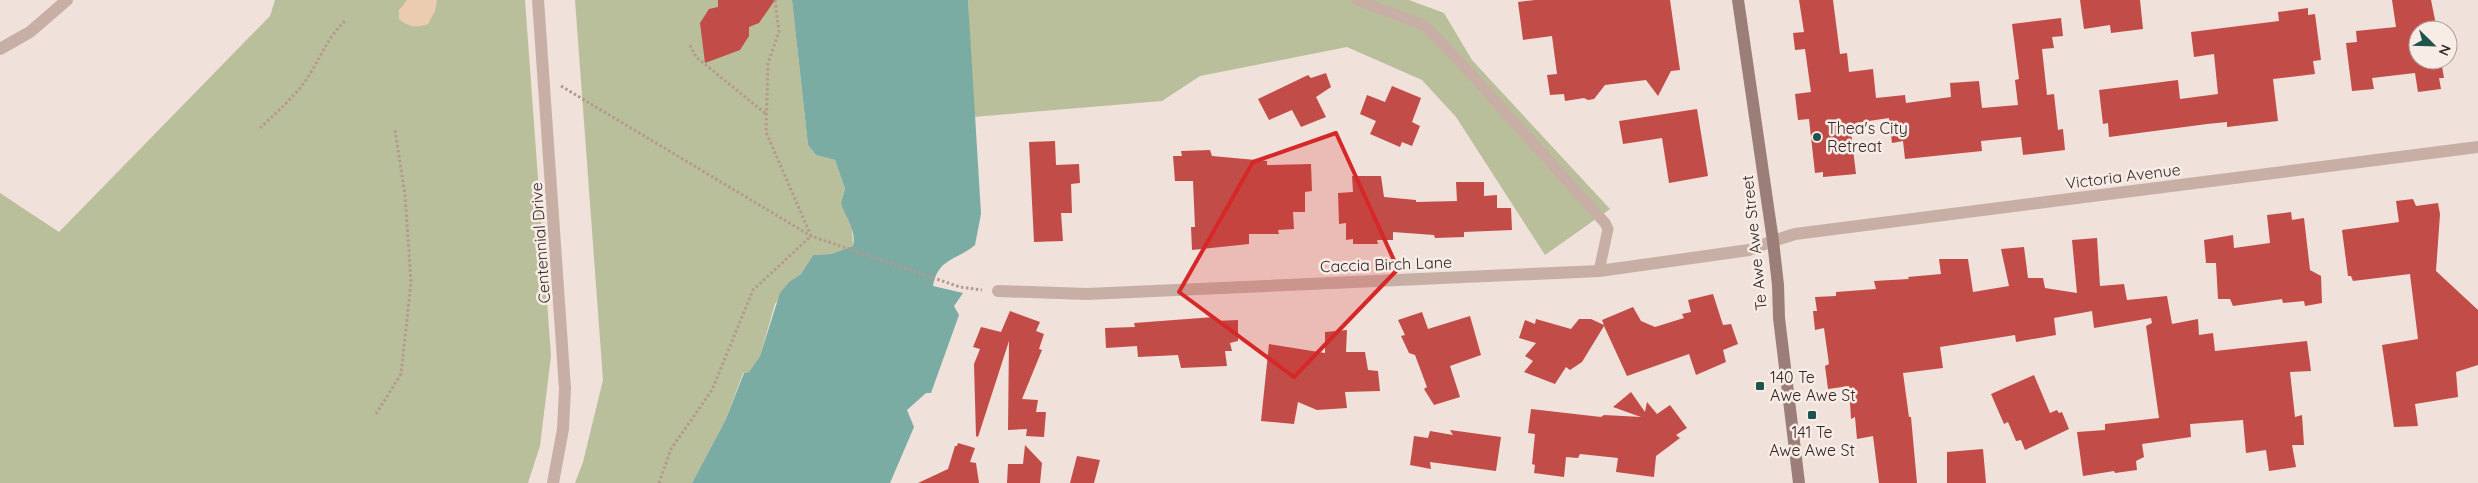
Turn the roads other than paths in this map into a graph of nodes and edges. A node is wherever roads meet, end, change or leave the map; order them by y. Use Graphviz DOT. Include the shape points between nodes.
graph roads {
  1 [pos="67,0"];
  2 [pos="538,0"];
  3 [pos="1357,0"];
  4 [pos="1738,0"];
  5 [pos="0,49"];
  6 [pos="2478,147"];
  7 [pos="1773,241"];
  8 [pos="1599,271"];
  9 [pos="998,291"];
  10 [pos="553,483"];
  11 [pos="1799,483"];
  1 -- 5 [label="street" via="30,32"];
  2 -- 10 [label="street, Centennial Drive" via="565,389 563,430"];
  3 -- 8 [label="lane" via="1424,25 1599,216 1608,229"];
  4 -- 7 [label="main road, Te Awe Awe Street"];
  6 -- 7 [label="street, Victoria Avenue" via="1795,234"];
  7 -- 8 [label="street, Caccia Birch Lane" via="1749,250"];
  7 -- 11 [label="main road, Te Awe Awe Street"];
  8 -- 9 [label="street, Caccia Birch Lane" via="1087,294"];
}
